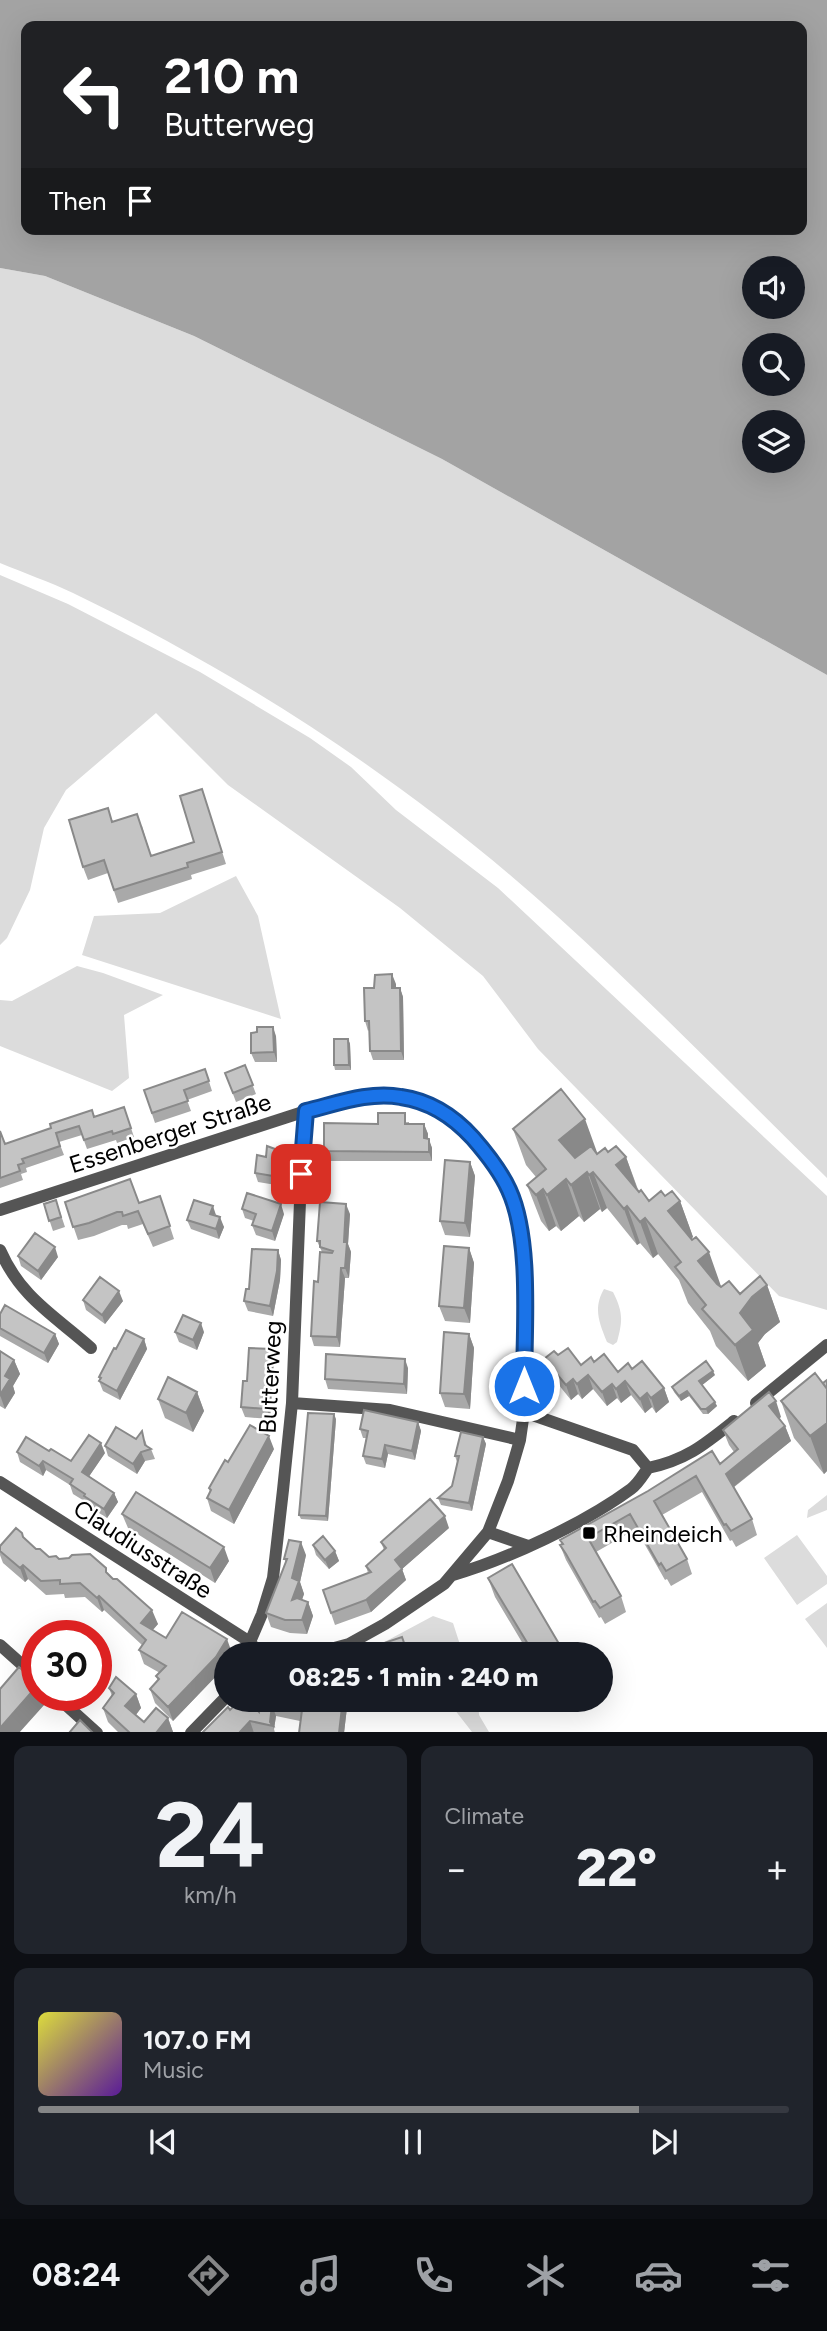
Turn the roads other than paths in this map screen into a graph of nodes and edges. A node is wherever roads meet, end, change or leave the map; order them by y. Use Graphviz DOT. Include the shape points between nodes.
graph roads {
  1 [pos="306,1111"];
  2 [pos="0,1210"];
  3 [pos="0,1250"];
  4 [pos="827,1345"];
  5 [pos="91,1348"];
  6 [pos="292,1404"];
  7 [pos="524,1412"];
  8 [pos="520,1440"];
  9 [pos="648,1468"];
  10 [pos="0,1482"];
  11 [pos="488,1532"];
  12 [pos="528,1546"];
  13 [pos="453,1575"];
  14 [pos="250,1642"];
  15 [pos="353,1642"];
  16 [pos="0,1645"];
  17 [pos="21,1664"];
  18 [pos="214,1709"];
  19 [pos="73,1711"];
  20 [pos="97,1732"];
  21 [pos="191,1732"];
  1 -- 2 [label="street, Essenberger Straße"];
  1 -- 6 [label="street, Butterweg"];
  1 -- 7 [label="street, Essenberger Straße" via="365,1097 399,1096 428,1104 452,1118 490,1156 510,1192 523,1248"];
  3 -- 5 [label="street" via="9,1272 34,1301"];
  4 -- 9 [label="street" via="703,1446 674,1463"];
  6 -- 8 [label="street" via="390,1410"];
  6 -- 14 [label="street, Butterweg" via="273,1578"];
  7 -- 8 [label="street, Essenberger Straße"];
  7 -- 9 [label="street" via="633,1450"];
  8 -- 11 [label="street, Essenberger Straße"];
  9 -- 12 [label="street" via="633,1488"];
  10 -- 14 [label="street, Claudiusstraße"];
  11 -- 12 [label="street"];
  11 -- 13 [label="street, Essenberger Straße"];
  12 -- 13 [label="street"];
  13 -- 15 [label="street"];
  16 -- 17 [label="street"];
  18 -- 21 [label="street"];
  19 -- 20 [label="street"];
}
